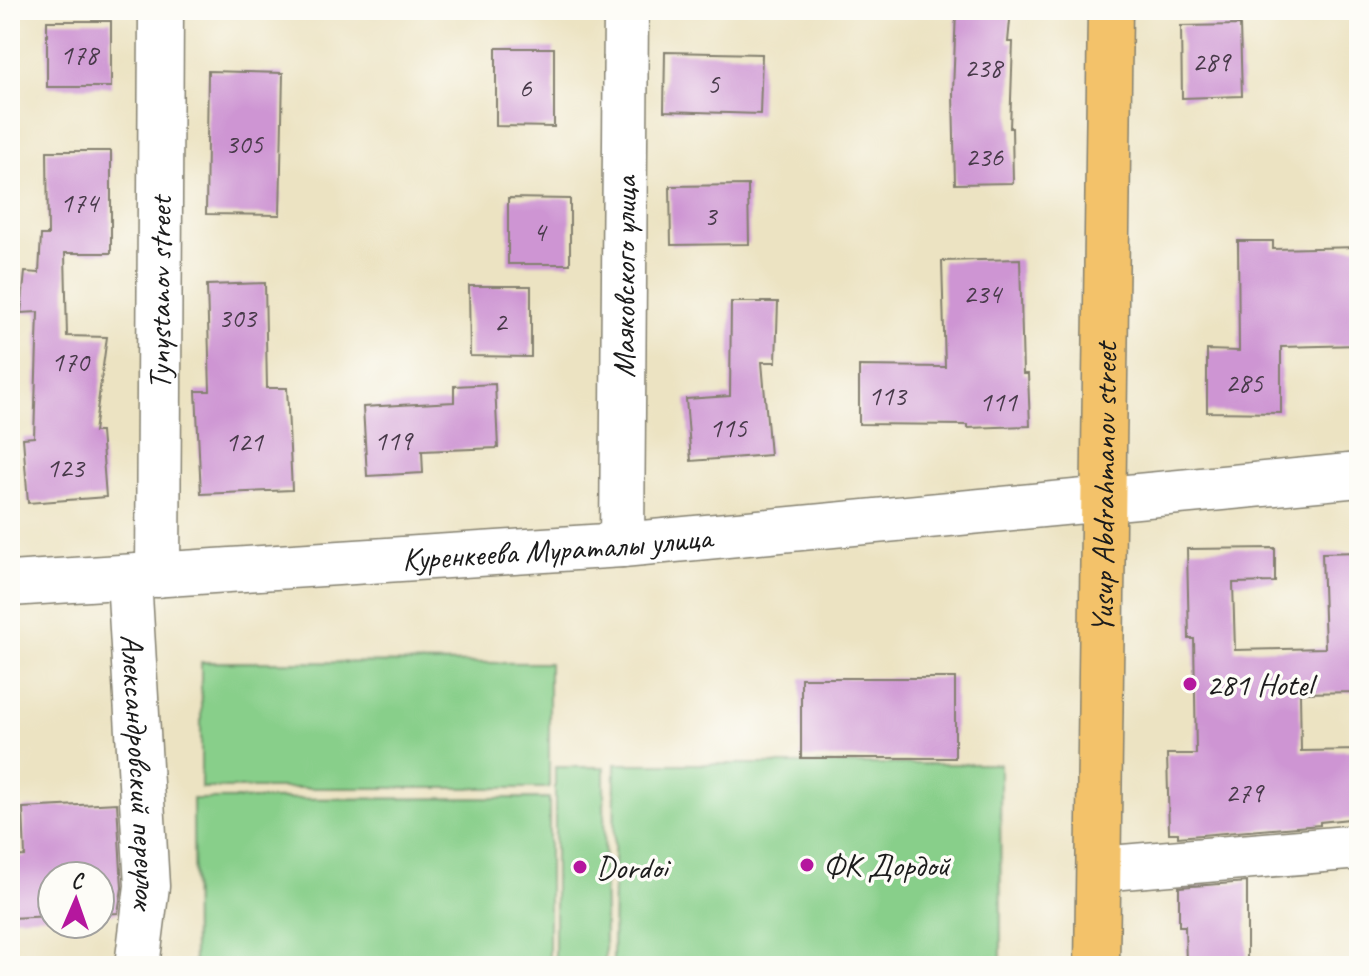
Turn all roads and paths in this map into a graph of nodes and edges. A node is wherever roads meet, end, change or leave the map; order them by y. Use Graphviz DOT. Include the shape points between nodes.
graph roads {
  1 [pos="161,10"];
  2 [pos="626,10"];
  3 [pos="1110,10"];
  4 [pos="1359,475"];
  5 [pos="1103,498"];
  6 [pos="622,545"];
  7 [pos="144,577"];
  8 [pos="10,584"];
  9 [pos="1359,847"];
  10 [pos="1099,869"];
  11 [pos="137,966"];
  12 [pos="1097,966"];
  1 -- 7 [label="street, Tynystanov street"];
  2 -- 6 [label="street, Маяковского улица"];
  3 -- 5 [label="main road, Yusup Abdrahmanov street"];
  4 -- 5 [label="street, Куренкеева Мураталы улица"];
  5 -- 6 [label="street, Куренкеева Мураталы улица"];
  5 -- 10 [label="main road, Yusup Abdrahmanov street"];
  6 -- 7 [label="street, Куренкеева Мураталы улица"];
  7 -- 8 [label="street, Куренкеева Мураталы улица"];
  7 -- 11 [label="street, Александровский переулок" via="147,886"];
  9 -- 10 [label="street"];
  10 -- 12 [label="main road, Yusup Abdrahmanov street"];
}
